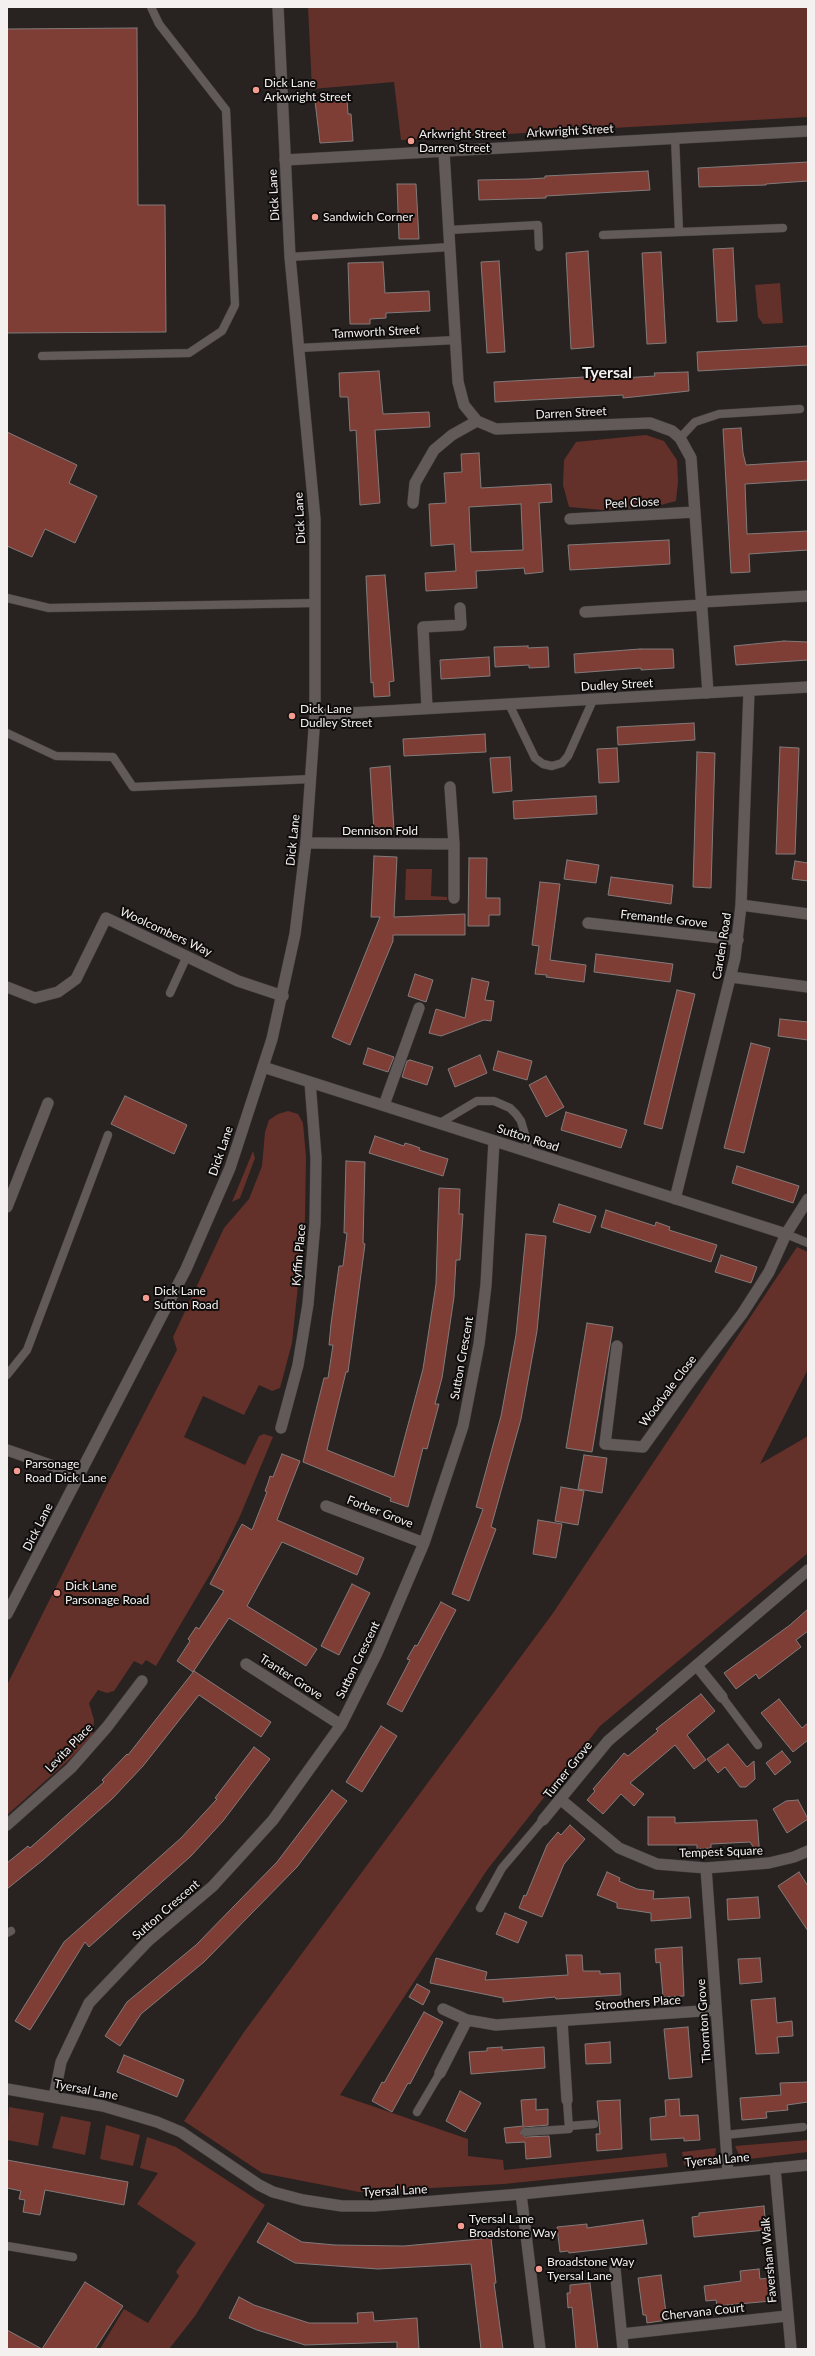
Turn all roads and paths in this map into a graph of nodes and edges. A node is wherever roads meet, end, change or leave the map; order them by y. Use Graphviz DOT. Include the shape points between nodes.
graph roads {
  1 [pos="151,7"];
  2 [pos="278,7"];
  3 [pos="808,131"];
  4 [pos="675,138"];
  5 [pos="444,152"];
  6 [pos="285,160"];
  7 [pos="783,228"];
  8 [pos="449,230"];
  9 [pos="679,232"];
  10 [pos="603,235"];
  11 [pos="450,247"];
  12 [pos="539,247"];
  13 [pos="290,257"];
  14 [pos="456,340"];
  15 [pos="298,348"];
  16 [pos="42,356"];
  17 [pos="800,409"];
  18 [pos="477,421"];
  19 [pos="680,438"];
  20 [pos="413,503"];
  21 [pos="695,512"];
  22 [pos="570,519"];
  23 [pos="808,596"];
  24 [pos="7,598"];
  25 [pos="315,603"];
  26 [pos="702,604"];
  27 [pos="460,608"];
  28 [pos="585,612"];
  29 [pos="808,687"];
  30 [pos="749,691"];
  31 [pos="708,693"];
  32 [pos="593,700"];
  33 [pos="509,704"];
  34 [pos="428,708"];
  35 [pos="315,715"];
  36 [pos="7,733"];
  37 [pos="311,780"];
  38 [pos="450,787"];
  39 [pos="306,843"];
  40 [pos="454,844"];
  41 [pos="454,898"];
  42 [pos="741,905"];
  43 [pos="808,914"];
  44 [pos="588,923"];
  45 [pos="738,940"];
  46 [pos="187,956"];
  47 [pos="731,977"];
  48 [pos="7,987"];
  49 [pos="808,987"];
  50 [pos="170,993"];
  51 [pos="283,996"];
  52 [pos="418,1008"];
  53 [pos="263,1067"];
  54 [pos="310,1082"];
  55 [pos="48,1103"];
  56 [pos="384,1105"];
  57 [pos="440,1123"];
  58 [pos="108,1135"];
  59 [pos="494,1141"];
  60 [pos="530,1152"];
  61 [pos="675,1199"];
  62 [pos="808,1199"];
  63 [pos="7,1207"];
  64 [pos="786,1234"];
  65 [pos="808,1243"];
  66 [pos="617,1346"];
  67 [pos="7,1375"];
  68 [pos="281,1428"];
  69 [pos="7,1450"];
  70 [pos="79,1475"];
  71 [pos="326,1506"];
  72 [pos="424,1543"];
  73 [pos="808,1570"];
  74 [pos="7,1614"];
  75 [pos="246,1664"];
  76 [pos="697,1666"];
  77 [pos="142,1681"];
  78 [pos="722,1697"];
  79 [pos="341,1725"];
  80 [pos="758,1744"];
  81 [pos="560,1799"];
  82 [pos="543,1820"];
  83 [pos="7,1825"];
  84 [pos="807,1852"];
  85 [pos="706,1868"];
  86 [pos="480,1908"];
  87 [pos="443,2009"];
  88 [pos="716,2010"];
  89 [pos="467,2020"];
  90 [pos="562,2021"];
  91 [pos="440,2073"];
  92 [pos="7,2089"];
  93 [pos="54,2097"];
  94 [pos="567,2100"];
  95 [pos="418,2112"];
  96 [pos="594,2124"];
  97 [pos="569,2126"];
  98 [pos="803,2127"];
  99 [pos="525,2132"];
  100 [pos="726,2135"];
  101 [pos="808,2165"];
  102 [pos="775,2168"];
  103 [pos="728,2172"];
  104 [pos="521,2194"];
  105 [pos="7,2246"];
  106 [pos="73,2257"];
  107 [pos="615,2269"];
  108 [pos="787,2316"];
  109 [pos="622,2334"];
  110 [pos="540,2349"];
  111 [pos="623,2349"];
  112 [pos="791,2349"];
  1 -- 16 [label="lane" via="159,24 226,110 235,305 222,331 189,353"];
  2 -- 6 [label="street, Dick Lane"];
  3 -- 4 [label="street, Arkwright Street"];
  4 -- 5 [label="street, Arkwright Street"];
  4 -- 9 [label="lane"];
  5 -- 6 [label="street, Arkwright Street"];
  5 -- 8 [label="street, Darren Street"];
  6 -- 13 [label="street, Dick Lane"];
  7 -- 9 [label="lane"];
  8 -- 11 [label="street, Darren Street"];
  8 -- 12 [label="lane" via="538,225"];
  9 -- 10 [label="lane"];
  11 -- 13 [label="lane"];
  11 -- 14 [label="street, Darren Street"];
  13 -- 15 [label="street, Dick Lane"];
  14 -- 15 [label="lane, Tamworth Street"];
  14 -- 18 [label="street, Darren Street" via="461,395 464,405"];
  15 -- 25 [label="street, Dick Lane" via="314,519"];
  17 -- 19 [label="lane" via="719,414 695,422"];
  18 -- 19 [label="street, Darren Street" via="496,429 650,423 666,428"];
  18 -- 20 [label="street" via="452,435 434,450 415,483"];
  19 -- 21 [label="street, Darren Street" via="691,458"];
  21 -- 22 [label="street, Peel Close"];
  21 -- 26 [label="street, Darren Street"];
  23 -- 26 [label="street"];
  24 -- 25 [label="lane" via="49,608"];
  25 -- 35 [label="street, Dick Lane"];
  26 -- 28 [label="street"];
  26 -- 31 [label="street, Darren Street"];
  27 -- 34 [label="street" via="461,625 423,627"];
  29 -- 30 [label="street, Dudley Street"];
  30 -- 31 [label="street, Dudley Street"];
  30 -- 42 [label="street, Carden Road"];
  31 -- 32 [label="street, Dudley Street"];
  32 -- 33 [label="street, Dudley Street"];
  32 -- 33 [label="lane" via="568,756 562,763 552,766 542,764 535,758"];
  33 -- 34 [label="street, Dudley Street"];
  34 -- 35 [label="street, Dudley Street"];
  35 -- 37 [label="street, Dick Lane"];
  36 -- 37 [label="lane" via="56,756 113,757 133,787"];
  37 -- 39 [label="street, Dick Lane"];
  38 -- 40 [label="street"];
  39 -- 40 [label="street, Dennison Fold"];
  39 -- 51 [label="street, Dick Lane" via="295,934"];
  40 -- 41 [label="street"];
  42 -- 43 [label="street"];
  42 -- 45 [label="street, Carden Road"];
  44 -- 45 [label="street, Fremantle Grove"];
  45 -- 47 [label="street, Carden Road"];
  46 -- 48 [label="street, Woolcombers Way" via="106,918 76,979 58,992 35,998"];
  46 -- 50 [label="lane"];
  46 -- 51 [label="street, Woolcombers Way" via="238,981"];
  47 -- 49 [label="street"];
  47 -- 61 [label="street, Carden Road"];
  51 -- 53 [label="street, Dick Lane"];
  52 -- 56 [label="street"];
  53 -- 54 [label="street, Sutton Road"];
  53 -- 70 [label="street, Dick Lane" via="230,1168 186,1269"];
  54 -- 56 [label="street, Sutton Road"];
  54 -- 68 [label="street, Kyffin Place" via="316,1158 315,1223 308,1304 298,1365"];
  55 -- 63 [label="street"];
  56 -- 57 [label="street, Sutton Road"];
  57 -- 59 [label="street, Sutton Road"];
  57 -- 60 [label="lane" via="477,1102 486,1100 502,1103 521,1121"];
  58 -- 67 [label="lane" via="27,1350"];
  59 -- 60 [label="street, Sutton Road"];
  59 -- 72 [label="street, Sutton Crescent" via="486,1285 479,1344 463,1426"];
  60 -- 61 [label="street, Sutton Road"];
  61 -- 64 [label="street, Sutton Road"];
  62 -- 64 [label="street"];
  64 -- 65 [label="lane"];
  64 -- 66 [label="street, Woodvale Close" via="769,1272 742,1314 643,1447 605,1444"];
  69 -- 70 [label="street"];
  70 -- 74 [label="street, Dick Lane"];
  71 -- 72 [label="street, Forber Grove"];
  72 -- 79 [label="street, Sutton Crescent" via="378,1653"];
  73 -- 76 [label="street, Turner Grove"];
  75 -- 79 [label="street, Tranter Grove"];
  76 -- 78 [label="street"];
  76 -- 81 [label="street, Turner Grove" via="608,1741"];
  77 -- 83 [label="street, Levita Place" via="71,1768"];
  78 -- 80 [label="lane"];
  79 -- 93 [label="street, Sutton Crescent" via="273,1820 213,1886 148,1941 89,2003 61,2062"];
  81 -- 82 [label="street, Turner Grove"];
  81 -- 85 [label="street, Tempest Square" via="631,1855 657,1864"];
  82 -- 86 [label="lane, Turner Grove" via="502,1868"];
  84 -- 85 [label="street, Tempest Square" via="776,1862"];
  85 -- 88 [label="street, Thornton Grove"];
  87 -- 89 [label="street, Stroothers Place"];
  88 -- 90 [label="street, Stroothers Place"];
  88 -- 100 [label="street, Thornton Grove"];
  89 -- 90 [label="street, Stroothers Place" via="496,2025"];
  89 -- 91 [label="street"];
  90 -- 94 [label="street"];
  91 -- 95 [label="lane"];
  92 -- 93 [label="street, Tyersal Lane"];
  93 -- 104 [label="street, Tyersal Lane" via="103,2106 157,2122 181,2132 259,2185 273,2192 303,2200 342,2206 410,2204"];
  94 -- 97 [label="lane"];
  96 -- 97 [label="lane"];
  97 -- 99 [label="lane" via="569,2129"];
  98 -- 100 [label="lane"];
  100 -- 103 [label="street, Thornton Grove"];
  101 -- 102 [label="street, Tyersal Lane"];
  102 -- 103 [label="street, Tyersal Lane"];
  102 -- 108 [label="street, Faversham Walk"];
  103 -- 104 [label="street, Tyersal Lane"];
  104 -- 110 [label="street"];
  105 -- 106 [label="lane"];
  107 -- 109 [label="street"];
  108 -- 109 [label="street, Chervana Court"];
  108 -- 112 [label="street, Faversham Walk"];
  109 -- 111 [label="street"];
}
